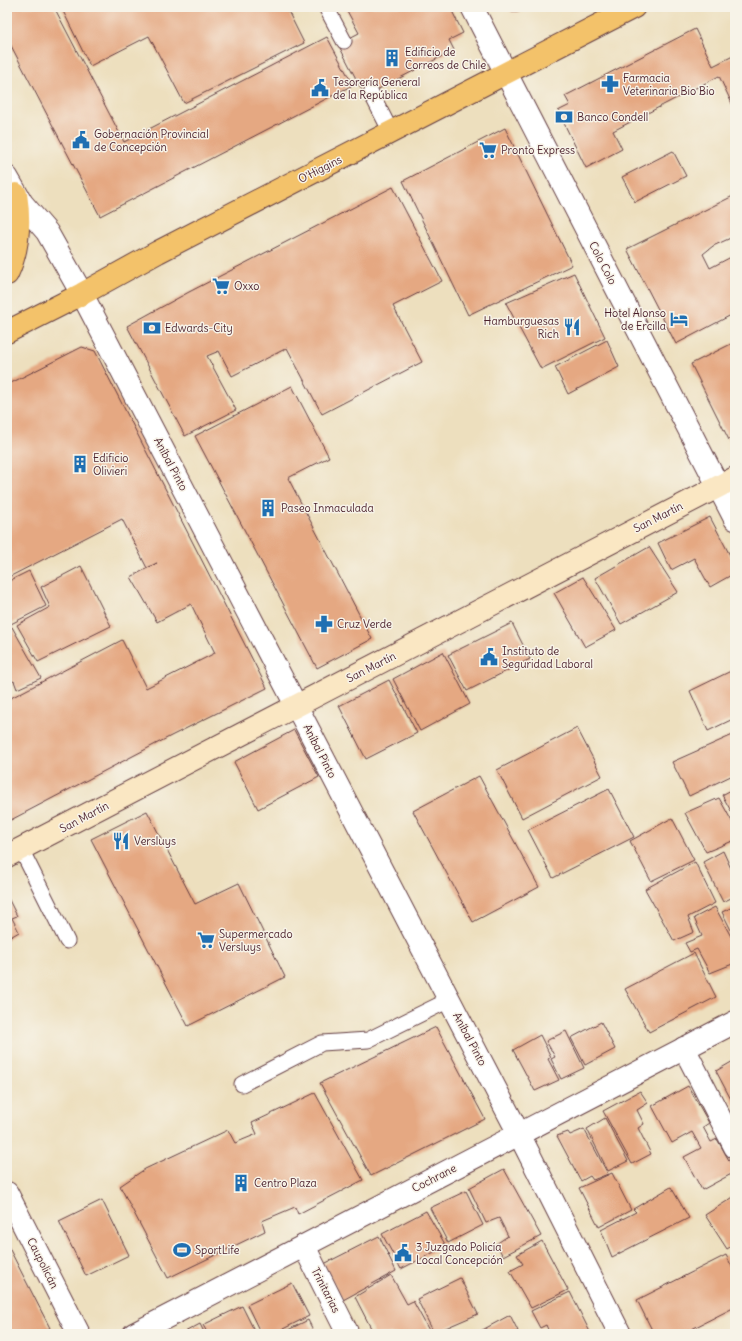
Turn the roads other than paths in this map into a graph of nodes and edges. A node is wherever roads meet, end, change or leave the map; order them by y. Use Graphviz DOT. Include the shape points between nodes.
graph roads {
  1 [pos="326,7"];
  2 [pos="472,7"];
  3 [pos="634,7"];
  4 [pos="344,42"];
  5 [pos="506,73"];
  6 [pos="371,93"];
  7 [pos="391,132"];
  8 [pos="11,185"];
  9 [pos="7,274"];
  10 [pos="82,294"];
  11 [pos="7,332"];
  12 [pos="727,482"];
  13 [pos="735,519"];
  14 [pos="296,706"];
  15 [pos="14,853"];
  16 [pos="67,941"];
  17 [pos="449,1000"];
  18 [pos="735,1022"];
  19 [pos="684,1048"];
  20 [pos="242,1084"];
  21 [pos="519,1134"];
  22 [pos="735,1147"];
  23 [pos="7,1193"];
  24 [pos="304,1246"];
  25 [pos="79,1334"];
  26 [pos="134,1334"];
  27 [pos="348,1334"];
  28 [pos="620,1334"];
  1 -- 4 [label="lane"];
  2 -- 5 [label="street, Colo Colo"];
  3 -- 5 [label="main road, O'Higgins"];
  5 -- 7 [label="main road, O'Higgins"];
  5 -- 12 [label="street, Colo Colo"];
  6 -- 7 [label="lane"];
  7 -- 10 [label="main road, O'Higgins"];
  8 -- 9 [label="main road" via="18,216 18,229 14,254"];
  8 -- 10 [label="street, Aníbal Pinto" via="28,211 47,232"];
  10 -- 11 [label="main road, O'Higgins"];
  10 -- 14 [label="street, Aníbal Pinto"];
  12 -- 13 [label="street, Colo Colo"];
  12 -- 14 [label="main road, San Martín"];
  14 -- 15 [label="main road, San Martín"];
  14 -- 17 [label="street, Aníbal Pinto"];
  15 -- 16 [label="lane"];
  17 -- 20 [label="lane" via="368,1040 322,1042"];
  17 -- 21 [label="street, Aníbal Pinto"];
  18 -- 19 [label="street, Cochrane"];
  19 -- 21 [label="street, Cochrane"];
  19 -- 22 [label="street"];
  21 -- 24 [label="street, Cochrane"];
  21 -- 28 [label="street, Aníbal Pinto"];
  23 -- 25 [label="street, Caupolicán"];
  24 -- 26 [label="street, Cochrane"];
  24 -- 27 [label="street, Trinitarias"];
}
